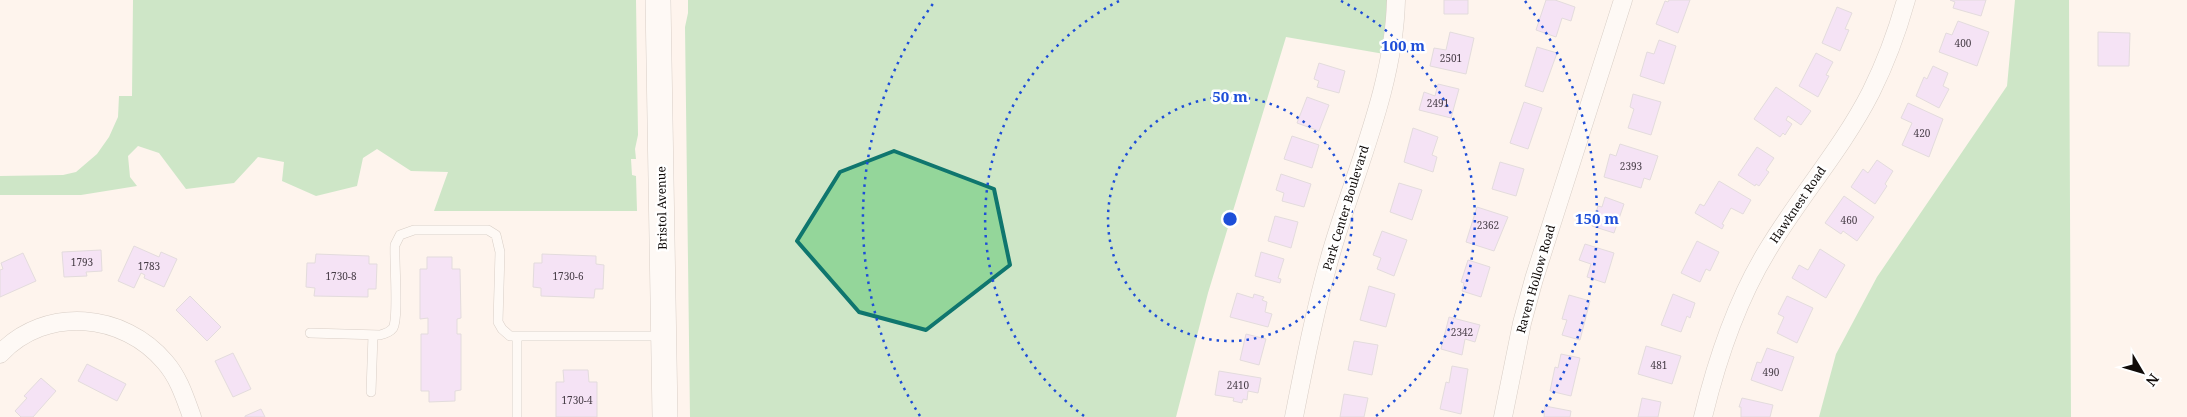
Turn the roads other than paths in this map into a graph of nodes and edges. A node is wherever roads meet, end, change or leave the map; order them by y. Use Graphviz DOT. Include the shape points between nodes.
graph roads {
  1 [pos="658,0"];
  2 [pos="1396,0"];
  3 [pos="1623,0"];
  4 [pos="1906,0"];
  5 [pos="310,333"];
  6 [pos="373,335"];
  7 [pos="664,336"];
  8 [pos="517,337"];
  9 [pos="0,354"];
  10 [pos="371,392"];
  11 [pos="192,417"];
  12 [pos="517,417"];
  13 [pos="665,417"];
  14 [pos="1294,417"];
  15 [pos="1503,417"];
  16 [pos="1703,417"];
  1 -- 7 [label="street, Bristol Avenue"];
  2 -- 14 [label="street, Park Center Boulevard" via="1385,81 1320,294"];
  3 -- 15 [label="street, Raven Hollow Road" via="1529,297"];
  4 -- 16 [label="street, Hawknest Road" via="1897,31 1870,93 1750,282 1720,354"];
  5 -- 6 [label="lane"];
  6 -- 8 [label="lane" via="386,333 395,323 395,251 400,235 414,230 488,230 496,235 500,245 498,322 506,333"];
  6 -- 10 [label="lane"];
  7 -- 8 [label="lane"];
  7 -- 13 [label="street, Bristol Avenue"];
  8 -- 12 [label="lane"];
  9 -- 11 [label="street" via="25,334 52,323 74,320 104,323 128,332 148,345 166,363 179,384"];
}
